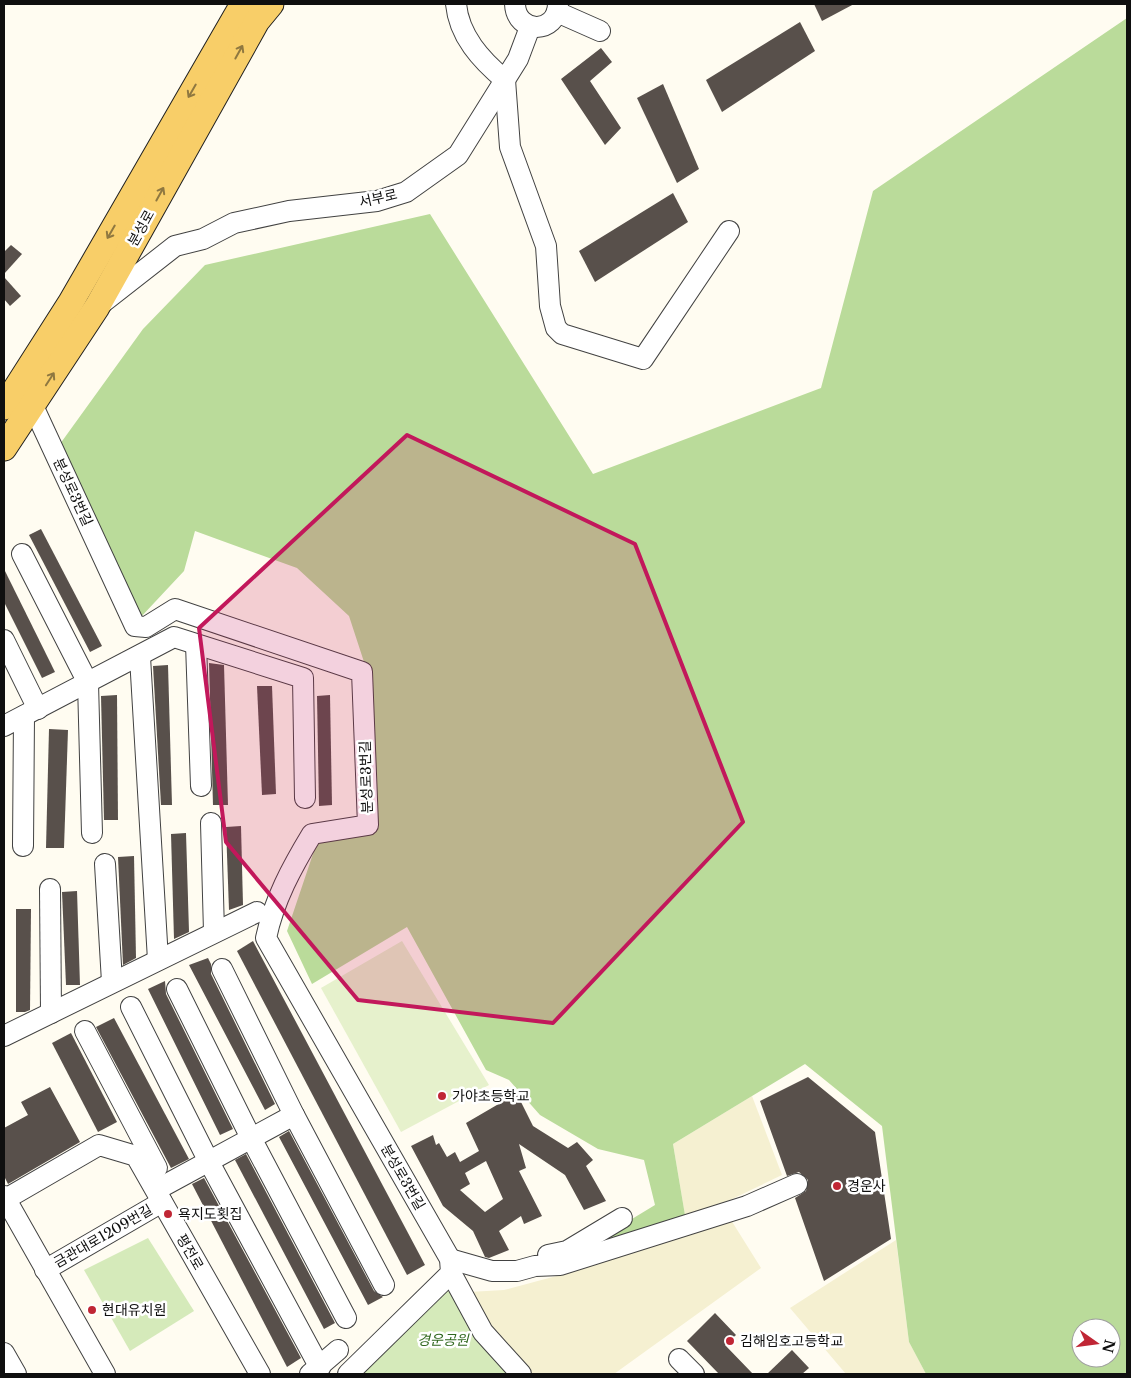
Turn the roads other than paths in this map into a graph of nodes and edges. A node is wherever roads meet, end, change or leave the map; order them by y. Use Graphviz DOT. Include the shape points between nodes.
graph roads {
  1 [pos="243,4"];
  2 [pos="271,4"];
  3 [pos="456,4"];
  4 [pos="515,4"];
  5 [pos="558,8"];
  6 [pos="530,27"];
  7 [pos="600,31"];
  8 [pos="505,80"];
  9 [pos="730,231"];
  10 [pos="97,307"];
  11 [pos="32,406"];
  12 [pos="4,407"];
  13 [pos="4,448"];
  14 [pos="22,554"];
  15 [pos="4,640"];
  16 [pos="196,644"];
  17 [pos="140,657"];
  18 [pos="88,684"];
  19 [pos="31,712"];
  20 [pos="4,726"];
  21 [pos="201,786"];
  22 [pos="305,798"];
  23 [pos="211,823"];
  24 [pos="92,833"];
  25 [pos="24,846"];
  26 [pos="105,864"];
  27 [pos="50,889"];
  28 [pos="257,912"];
  29 [pos="214,932"];
  30 [pos="158,960"];
  31 [pos="222,969"];
  32 [pos="112,982"];
  33 [pos="177,989"];
  34 [pos="131,1007"];
  35 [pos="51,1013"];
  36 [pos="85,1031"];
  37 [pos="4,1036"];
  38 [pos="294,1115"];
  39 [pos="251,1138"];
  40 [pos="209,1162"];
  41 [pos="797,1184"];
  42 [pos="161,1192"];
  43 [pos="4,1198"];
  44 [pos="622,1218"];
  45 [pos="450,1266"];
  46 [pos="45,1270"];
  47 [pos="517,1271"];
  48 [pos="384,1285"];
  49 [pos="346,1318"];
  50 [pos="338,1350"];
  51 [pos="4,1353"];
  52 [pos="679,1359"];
  53 [pos="315,1371"];
  54 [pos="16,1374"];
  55 [pos="105,1374"];
  56 [pos="260,1374"];
  57 [pos="348,1374"];
  58 [pos="521,1374"];
  59 [pos="694,1374"];
  1 -- 12 [label="main road, 분성로, one-way" via="71,302"];
  10 -- 2 [label="main road, 분성로, one-way" via="257,21"];
  3 -- 8 [label="street" via="458,22 470,42"];
  4 -- 6 [label="street" via="519,18"];
  5 -- 6 [label="street" via="551,23"];
  5 -- 7 [label="street"];
  6 -- 8 [label="street, 서부로"];
  8 -- 9 [label="street" via="510,147 546,246 550,306 556,328 562,334 643,359"];
  8 -- 10 [label="street, 서부로" via="458,154 406,192 377,201 289,211 234,223 203,239 175,246"];
  11 -- 10 [label="main road, 분성로, one-way"];
  11 -- 13 [label="main road, 분성로"];
  11 -- 45 [label="street, 분성로3번길" via="135,626 146,627 175,609 362,672 368,825 312,834 288,874 270,917 266,938"];
  14 -- 18 [label="street"];
  15 -- 19 [label="street"];
  16 -- 17 [label="street" via="174,637"];
  16 -- 21 [label="street"];
  16 -- 22 [label="street" via="304,678"];
  17 -- 18 [label="street"];
  17 -- 30 [label="street"];
  18 -- 19 [label="street"];
  18 -- 24 [label="street"];
  19 -- 20 [label="street"];
  19 -- 25 [label="street"];
  23 -- 29 [label="street"];
  26 -- 32 [label="street"];
  27 -- 35 [label="street"];
  28 -- 29 [label="street"];
  29 -- 30 [label="street"];
  30 -- 32 [label="street"];
  31 -- 38 [label="street"];
  32 -- 35 [label="street"];
  33 -- 39 [label="street"];
  34 -- 40 [label="street"];
  35 -- 37 [label="street"];
  36 -- 42 [label="street"];
  38 -- 39 [label="street, 금관대로1209번길"];
  38 -- 48 [label="street"];
  39 -- 40 [label="street, 금관대로1209번길"];
  39 -- 49 [label="street"];
  40 -- 42 [label="street, 금관대로1209번길"];
  40 -- 53 [label="street"];
  41 -- 47 [label="street" via="747,1206 658,1236 560,1265"];
  42 -- 43 [label="street, 평전로" via="136,1156 99,1145"];
  42 -- 46 [label="street, 금관대로1209번길"];
  42 -- 56 [label="street, 평전로"];
  43 -- 46 [label="street"];
  44 -- 47 [label="street" via="567,1251 528,1258"];
  45 -- 47 [label="street"];
  45 -- 57 [label="street"];
  45 -- 58 [label="street, 분성로3번길" via="483,1332"];
  46 -- 55 [label="street, 금관대로1209번길"];
  50 -- 53 [label="street"];
  51 -- 54 [label="street"];
  52 -- 59 [label="street"];
}
